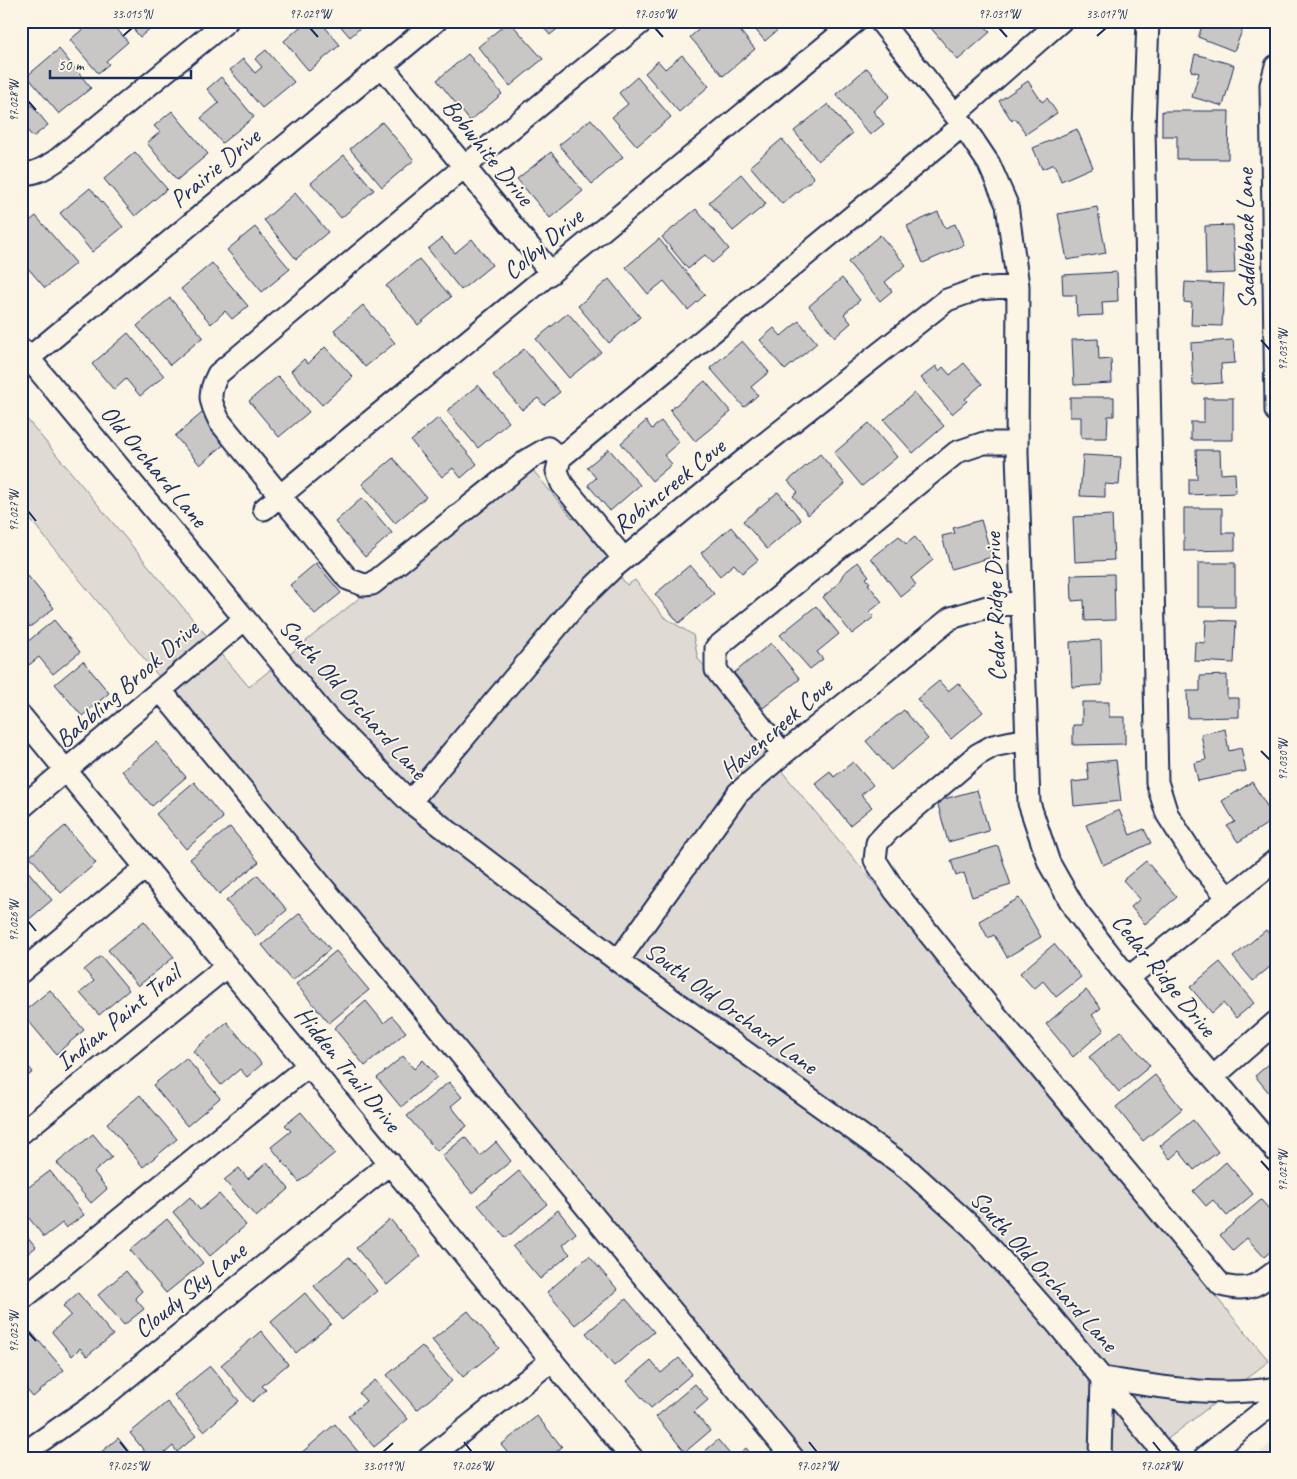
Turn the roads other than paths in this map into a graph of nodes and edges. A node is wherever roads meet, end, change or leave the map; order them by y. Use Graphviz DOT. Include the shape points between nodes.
graph roads {
  1 [pos="227,21"];
  2 [pos="436,21"];
  3 [pos="642,21"];
  4 [pos="856,21"];
  5 [pos="880,21"];
  6 [pos="1061,21"];
  7 [pos="1148,21"];
  8 [pos="382,66"];
  9 [pos="1276,66"];
  10 [pos="959,119"];
  11 [pos="464,166"];
  12 [pos="21,172"];
  13 [pos="551,273"];
  14 [pos="1018,286"];
  15 [pos="25,353"];
  16 [pos="1276,411"];
  17 [pos="1017,443"];
  18 [pos="560,458"];
  19 [pos="272,503"];
  20 [pos="624,559"];
  21 [pos="1022,602"];
  22 [pos="245,619"];
  23 [pos="161,692"];
  24 [pos="21,716"];
  25 [pos="1026,739"];
  26 [pos="784,754"];
  27 [pos="67,772"];
  28 [pos="410,802"];
  29 [pos="21,808"];
  30 [pos="1276,860"];
  31 [pos="146,867"];
  32 [pos="1228,898"];
  33 [pos="618,961"];
  34 [pos="227,966"];
  35 [pos="21,972"];
  36 [pos="1128,978"];
  37 [pos="1276,1022"];
  38 [pos="309,1065"];
  39 [pos="1213,1077"];
  40 [pos="21,1133"];
  41 [pos="1276,1151"];
  42 [pos="390,1164"];
  43 [pos="1276,1271"];
  44 [pos="21,1300"];
  45 [pos="552,1360"];
  46 [pos="1102,1378"];
  47 [pos="1276,1388"];
  48 [pos="1276,1401"];
  49 [pos="21,1455"];
  50 [pos="437,1455"];
  51 [pos="632,1458"];
  52 [pos="793,1458"];
  53 [pos="1100,1458"];
  54 [pos="1168,1458"];
  55 [pos="1204,1458"];
  1 -- 12 [label="street" via="57,160 43,170"];
  2 -- 8 [label="street, Prairie Drive"];
  3 -- 11 [label="street"];
  4 -- 13 [label="street, Colby Drive"];
  5 -- 10 [label="street, Cedar Ridge Drive"];
  6 -- 10 [label="street"];
  7 -- 32 [label="street" via="1144,127 1156,782 1167,814 1195,858"];
  8 -- 11 [label="street, Bobwhite Drive"];
  8 -- 15 [label="street, Prairie Drive"];
  9 -- 16 [label="street, Saddleback Lane" via="1271,85"];
  10 -- 14 [label="street, Cedar Ridge Drive" via="989,164 1007,205"];
  10 -- 18 [label="street"];
  11 -- 13 [label="street, Bobwhite Drive"];
  11 -- 19 [label="street" via="218,374 211,386 210,403"];
  13 -- 19 [label="street, Colby Drive"];
  14 -- 17 [label="street, Cedar Ridge Drive"];
  14 -- 20 [label="street, Robincreek Cove" via="978,289 947,300 742,461"];
  15 -- 22 [label="street, Old Orchard Lane"];
  17 -- 21 [label="street, Cedar Ridge Drive"];
  17 -- 26 [label="street" via="984,443 957,452 716,648 716,670"];
  18 -- 19 [label="street" via="548,448 529,459 372,584 364,585 348,579"];
  18 -- 20 [label="street" via="556,472 562,484"];
  20 -- 28 [label="street, Robincreek Cove" via="579,601"];
  21 -- 25 [label="street, Cedar Ridge Drive"];
  21 -- 26 [label="street, Havencreek Cove" via="987,607 951,618"];
  22 -- 23 [label="street, Babbling Brook Drive"];
  22 -- 28 [label="street, South Old Orchard Lane" via="326,718"];
  23 -- 27 [label="street, Babbling Brook Drive"];
  23 -- 52 [label="street"];
  24 -- 27 [label="street, Hidden Trail Drive"];
  25 -- 36 [label="street, Cedar Ridge Drive" via="1030,803 1049,863 1076,911"];
  25 -- 43 [label="street" via="994,746 977,755 890,828 878,843 875,860 955,966 1221,1285 1237,1289 1252,1287"];
  26 -- 33 [label="street, Havencreek Cove" via="738,794"];
  27 -- 29 [label="street, Babbling Brook Drive"];
  27 -- 31 [label="street, Hidden Trail Drive"];
  28 -- 33 [label="street, South Old Orchard Lane"];
  30 -- 32 [label="street"];
  31 -- 34 [label="street, Hidden Trail Drive"];
  31 -- 35 [label="street"];
  32 -- 36 [label="street"];
  33 -- 46 [label="street, South Old Orchard Lane" via="907,1168 973,1228"];
  34 -- 38 [label="street, Hidden Trail Drive"];
  34 -- 40 [label="street, Indian Paint Trail"];
  36 -- 39 [label="street, Cedar Ridge Drive"];
  37 -- 39 [label="street"];
  38 -- 42 [label="street, Hidden Trail Drive"];
  38 -- 44 [label="street"];
  39 -- 41 [label="street, Cedar Ridge Drive"];
  42 -- 45 [label="street, Hidden Trail Drive"];
  42 -- 49 [label="street, Cloudy Sky Lane" via="97,1402"];
  45 -- 50 [label="street"];
  45 -- 51 [label="street, Hidden Trail Drive"];
  46 -- 47 [label="street" via="1196,1393"];
  46 -- 53 [label="street"];
  46 -- 54 [label="street, South Old Orchard Lane"];
  48 -- 55 [label="street"];
}
